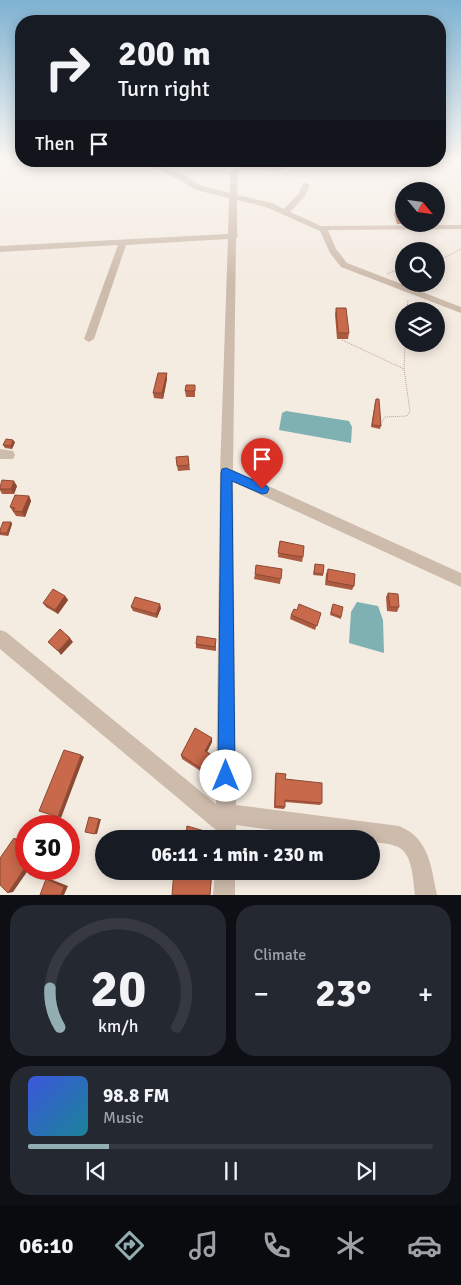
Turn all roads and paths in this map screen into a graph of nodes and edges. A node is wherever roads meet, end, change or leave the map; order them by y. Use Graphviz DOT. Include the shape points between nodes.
graph roads {
  1 [pos="233,199"];
  2 [pos="238,200"];
  3 [pos="297,200"];
  4 [pos="286,211"];
  5 [pos="461,227"];
  6 [pos="322,228"];
  7 [pos="234,236"];
  8 [pos="123,242"];
  9 [pos="0,249"];
  10 [pos="461,249"];
  11 [pos="445,257"];
  12 [pos="395,270"];
  13 [pos="381,280"];
  14 [pos="395,285"];
  15 [pos="414,292"];
  16 [pos="461,310"];
  17 [pos="89,339"];
  18 [pos="342,340"];
  19 [pos="405,352"];
  20 [pos="404,370"];
  21 [pos="382,422"];
  22 [pos="226,473"];
  23 [pos="461,580"];
  24 [pos="0,638"];
  25 [pos="226,826"];
  26 [pos="225,880"];
  27 [pos="224,895"];
  28 [pos="426,895"];
  1 -- 7 [label="street"];
  2 -- 4 [label="street"];
  3 -- 4 [label="street"];
  4 -- 6 [label="street"];
  5 -- 6 [label="street"];
  6 -- 13 [label="street" via="338,260"];
  7 -- 8 [label="street"];
  7 -- 22 [label="street"];
  8 -- 9 [label="street"];
  8 -- 17 [label="street"];
  10 -- 11 [label="path"];
  12 -- 13 [label="path"];
  13 -- 14 [label="street"];
  15 -- 16 [label="street"];
  18 -- 20 [label="path"];
  19 -- 20 [label="path"];
  20 -- 21 [label="path" via="409,414 385,417"];
  22 -- 23 [label="street"];
  22 -- 25 [label="street"];
  24 -- 25 [label="street"];
  25 -- 28 [label="street" via="399,836 413,844"];
  26 -- 27 [label="street"];
}
